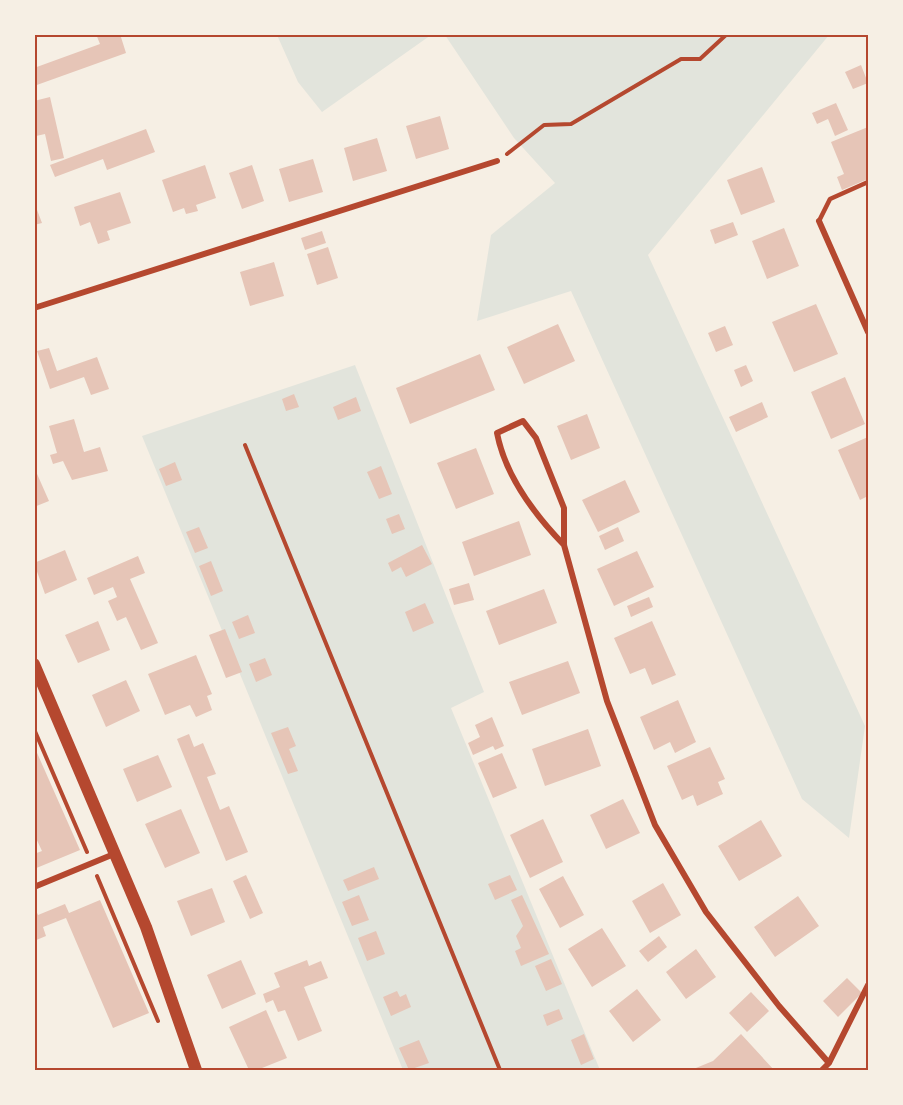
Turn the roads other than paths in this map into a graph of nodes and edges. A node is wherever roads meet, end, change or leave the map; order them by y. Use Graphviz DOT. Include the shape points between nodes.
graph roads {
  1 [pos="497,161"];
  2 [pos="868,182"];
  3 [pos="819,221"];
  4 [pos="34,308"];
  5 [pos="868,332"];
  6 [pos="564,545"];
  7 [pos="34,664"];
  8 [pos="115,854"];
  9 [pos="34,887"];
  10 [pos="868,985"];
  11 [pos="829,1063"];
  12 [pos="196,1071"];
  13 [pos="822,1071"];
  1 -- 4 [label="street"];
  2 -- 3 [label="lane" via="830,199"];
  3 -- 5 [label="street"];
  6 -- 6 [label="street" via="564,508 536,438 523,421 497,433 501,453 539,520"];
  6 -- 11 [label="street" via="607,701 654,825 706,912"];
  7 -- 8 [label="main road"];
  8 -- 9 [label="street"];
  8 -- 12 [label="main road" via="147,927"];
  10 -- 11 [label="street"];
  11 -- 13 [label="street"];
}
